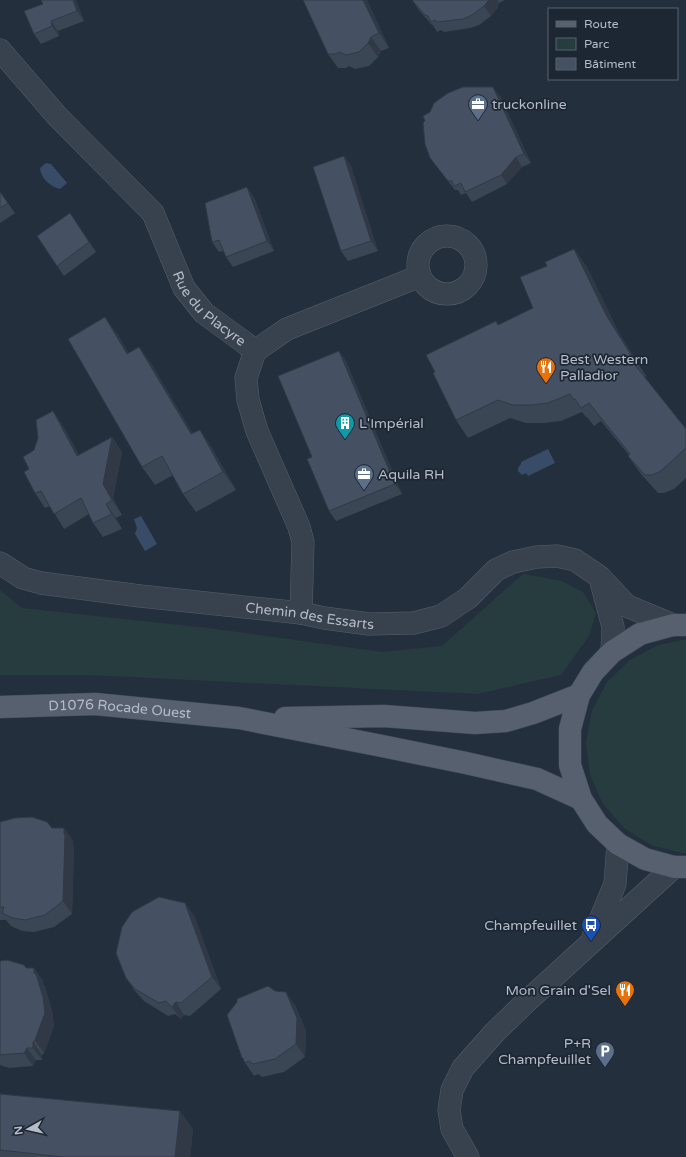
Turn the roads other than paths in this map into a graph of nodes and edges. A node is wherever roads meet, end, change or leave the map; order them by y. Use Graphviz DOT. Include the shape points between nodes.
graph roads {
  1 [pos="0,50"];
  2 [pos="420,276"];
  3 [pos="255,351"];
  4 [pos="0,564"];
  5 [pos="600,577"];
  6 [pos="301,613"];
  7 [pos="680,625"];
  8 [pos="612,652"];
  9 [pos="579,695"];
  10 [pos="0,707"];
  11 [pos="238,718"];
  12 [pos="581,799"];
  13 [pos="618,844"];
  14 [pos="680,867"];
  15 [pos="591,942"];
  16 [pos="468,1157"];
  1 -- 3 [label="street, Rue du Placyre" via="58,116 153,213 184,288 204,313"];
  2 -- 3 [label="street" via="287,329"];
  3 -- 6 [label="street, Rue du Placyre" via="246,378 248,400 257,430 303,542"];
  4 -- 6 [label="street, Chemin des Essarts" via="23,578 41,583"];
  5 -- 6 [label="street, Chemin des Essarts" via="576,560 557,556 537,557 513,562 496,570 468,598 441,616 414,623 369,624"];
  5 -- 7 [label="street, Chemin des Essarts" via="627,606"];
  5 -- 8 [label="street" via="613,627"];
  7 -- 8 [label="main road" via="640,634"];
  8 -- 9 [label="main road" via="593,672"];
  9 -- 11 [label="main road" via="506,721 475,723 384,716"];
  9 -- 12 [label="main road" via="570,730 570,765"];
  10 -- 11 [label="main road, D1076 Rocade Ouest" via="95,704"];
  11 -- 12 [label="main road" via="537,779"];
  12 -- 13 [label="main road" via="597,824"];
  13 -- 14 [label="main road" via="645,859"];
  13 -- 15 [label="street" via="615,884"];
  14 -- 15 [label="street"];
  15 -- 16 [label="street" via="495,1032 463,1068 452,1090 449,1110 452,1129"];
}
